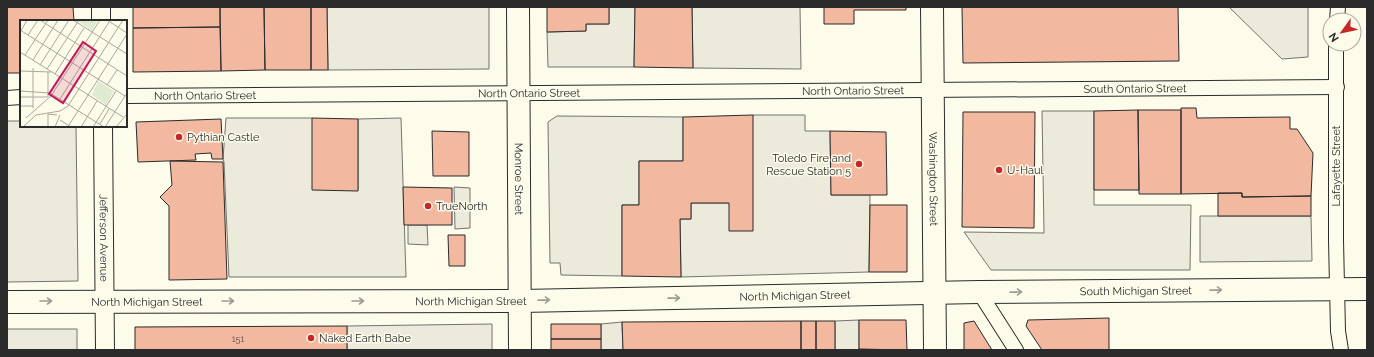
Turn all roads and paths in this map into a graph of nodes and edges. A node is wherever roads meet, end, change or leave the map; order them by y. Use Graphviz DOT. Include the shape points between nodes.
graph roads {
  1 [pos="101,7"];
  2 [pos="518,7"];
  3 [pos="932,7"];
  4 [pos="101,20"];
  5 [pos="1336,52"];
  6 [pos="1337,87"];
  7 [pos="933,90"];
  8 [pos="519,92"];
  9 [pos="127,96"];
  10 [pos="20,97"];
  11 [pos="7,98"];
  12 [pos="103,127"];
  13 [pos="1337,288"];
  14 [pos="1367,289"];
  15 [pos="979,292"];
  16 [pos="935,294"];
  17 [pos="105,301"];
  18 [pos="521,301"];
  19 [pos="7,302"];
  20 [pos="105,350"];
  21 [pos="520,350"];
  22 [pos="935,350"];
  23 [pos="1016,350"];
  24 [pos="1341,350"];
  1 -- 4 [label="street"];
  2 -- 8 [label="main road, Monroe Street"];
  3 -- 7 [label="main road, Washington Street"];
  5 -- 6 [label="street, Lafayette Street"];
  6 -- 7 [label="street, South Ontario Street"];
  6 -- 13 [label="street, Lafayette Street"];
  7 -- 8 [label="street, North Ontario Street"];
  7 -- 16 [label="main road, Washington Street"];
  8 -- 9 [label="street, North Ontario Street"];
  8 -- 18 [label="main road, Monroe Street"];
  10 -- 11 [label="street"];
  12 -- 17 [label="street, Jefferson Avenue"];
  13 -- 14 [label="main road, South Michigan Street"];
  15 -- 13 [label="main road, South Michigan Street, one-way"];
  13 -- 24 [label="street, Lafayette Street"];
  15 -- 16 [label="main road, South Michigan Street"];
  15 -- 23 [label="street"];
  18 -- 16 [label="main road, North Michigan Street, one-way"];
  16 -- 22 [label="main road, Washington Street"];
  17 -- 18 [label="main road, North Michigan Street, one-way"];
  19 -- 17 [label="main road, North Michigan Street, one-way"];
  17 -- 20 [label="street, Jefferson Avenue"];
  18 -- 21 [label="main road, Monroe Street"];
}
